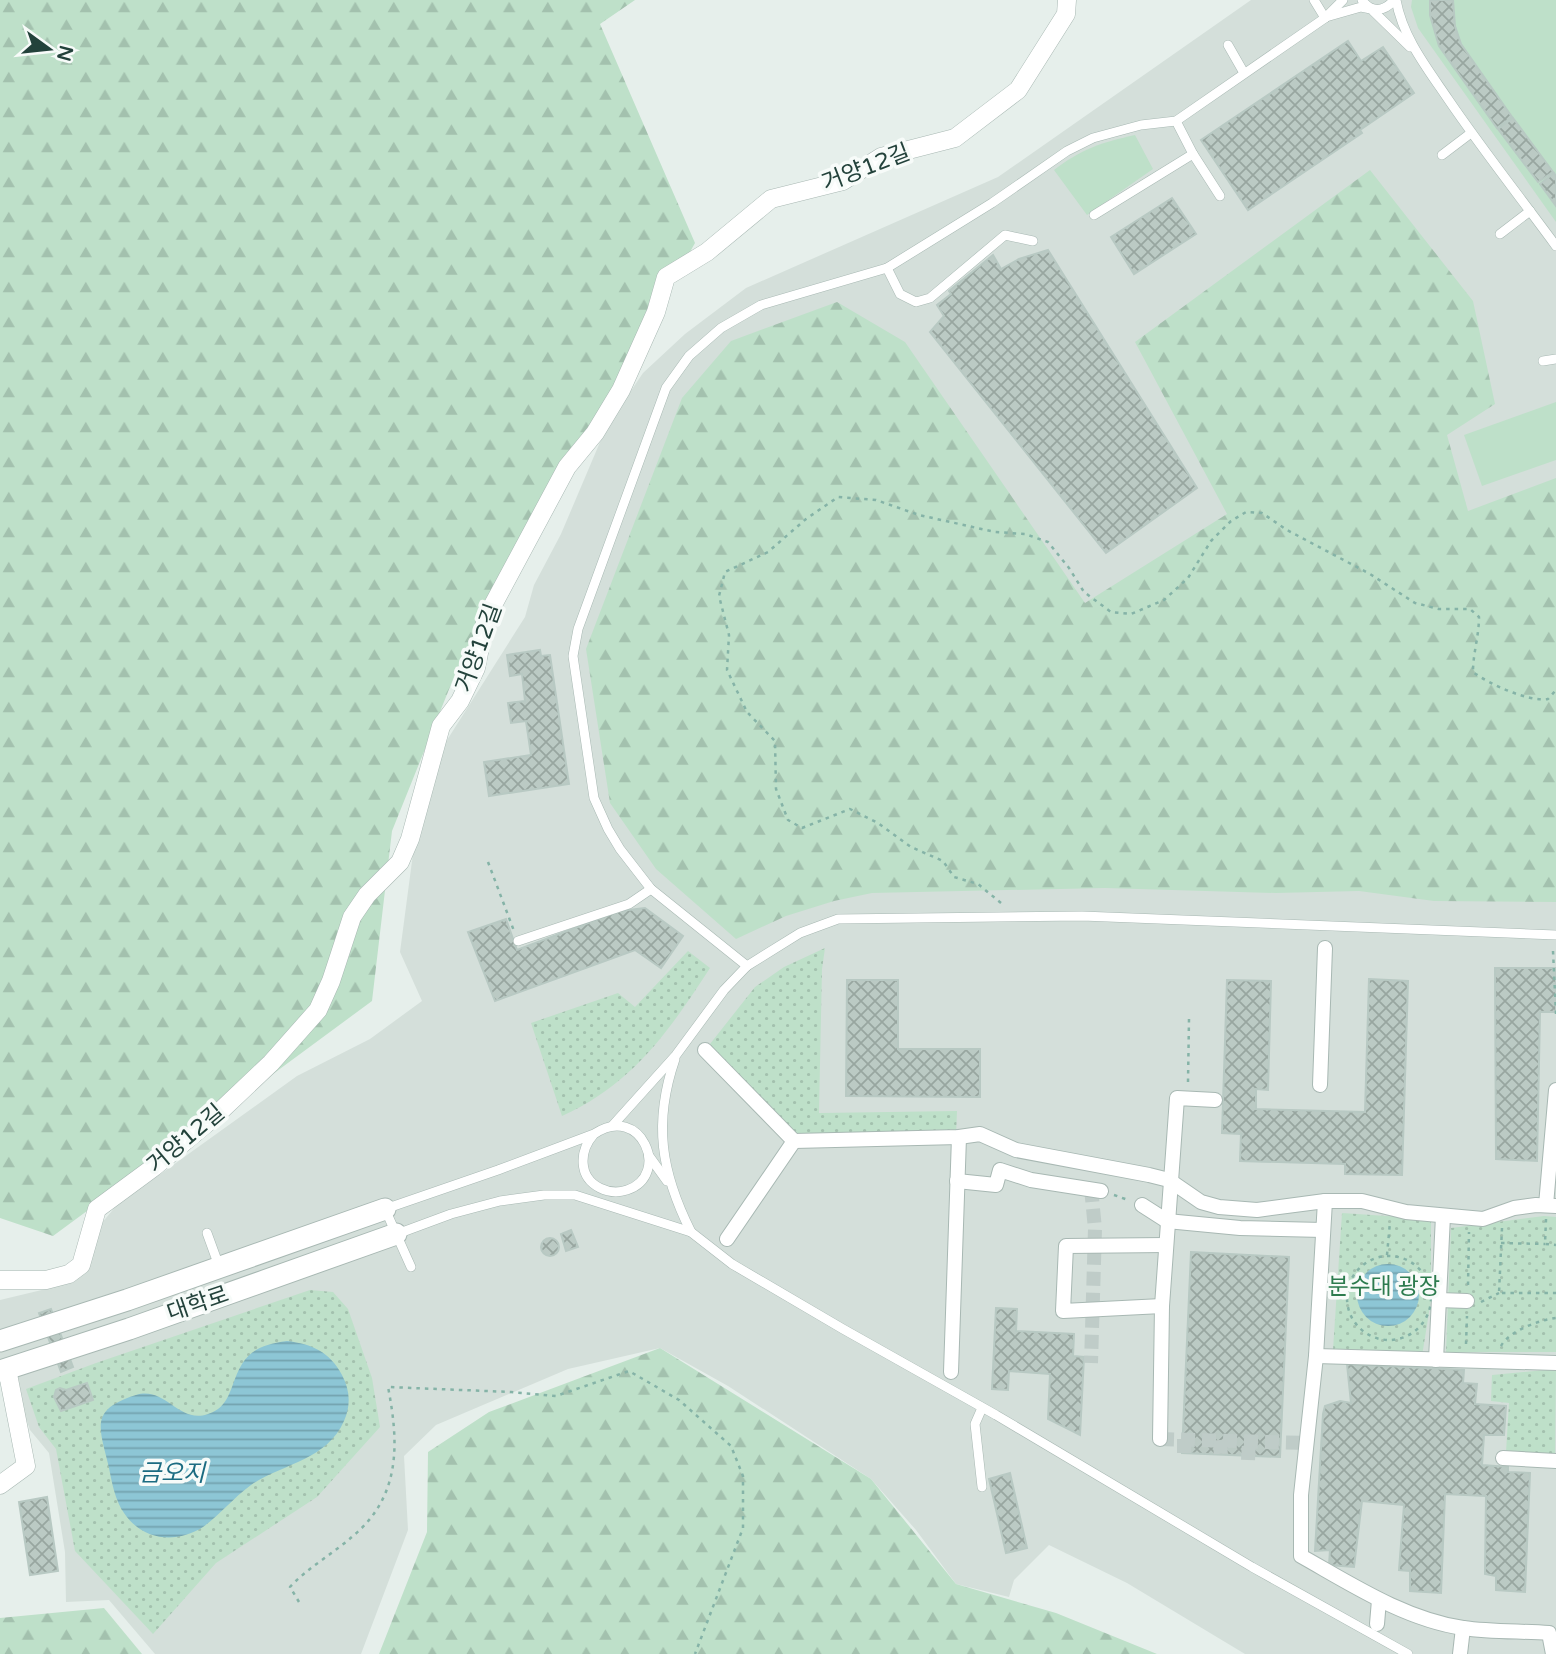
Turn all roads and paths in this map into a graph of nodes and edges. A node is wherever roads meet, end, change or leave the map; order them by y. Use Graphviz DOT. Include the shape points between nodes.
graph roads {
  1 [pos="1067,0"];
  2 [pos="1314,0"];
  3 [pos="1343,0"];
  4 [pos="1362,0"];
  5 [pos="1395,0"];
  6 [pos="1371,9"];
  7 [pos="1325,18"];
  8 [pos="1228,45"];
  9 [pos="1416,53"];
  10 [pos="1244,73"];
  11 [pos="1176,121"];
  12 [pos="1471,133"];
  13 [pos="1193,154"];
  14 [pos="1442,155"];
  15 [pos="1220,196"];
  16 [pos="1530,211"];
  17 [pos="1094,215"];
  18 [pos="1500,234"];
  19 [pos="1033,241"];
  20 [pos="1556,246"];
  21 [pos="887,268"];
  22 [pos="1556,359"];
  23 [pos="1543,361"];
  24 [pos="1556,690"];
  25 [pos="488,862"];
  26 [pos="651,889"];
  27 [pos="1001,903"];
  28 [pos="1556,935"];
  29 [pos="518,942"];
  30 [pos="1325,948"];
  31 [pos="1553,951"];
  32 [pos="747,966"];
  33 [pos="1556,1014"];
  34 [pos="1189,1019"];
  35 [pos="705,1050"];
  36 [pos="676,1055"];
  37 [pos="1320,1085"];
  38 [pos="1556,1090"];
  39 [pos="1188,1099"];
  40 [pos="1215,1100"];
  41 [pos="613,1125"];
  42 [pos="594,1134"];
  43 [pos="959,1137"];
  44 [pos="794,1140"];
  45 [pos="649,1156"];
  46 [pos="1078,1163"];
  47 [pos="1169,1180"];
  48 [pos="957,1181"];
  49 [pos="1077,1186"];
  50 [pos="671,1188"];
  51 [pos="608,1191"];
  52 [pos="1101,1191"];
  53 [pos="575,1195"];
  54 [pos="1325,1201"];
  55 [pos="1142,1205"];
  56 [pos="1551,1206"];
  57 [pos="1391,1208"];
  58 [pos="385,1209"];
  59 [pos="1502,1212"];
  60 [pos="1443,1216"];
  61 [pos="1167,1221"];
  62 [pos="1323,1230"];
  63 [pos="691,1232"];
  64 [pos="206,1233"];
  65 [pos="396,1234"];
  66 [pos="727,1239"];
  67 [pos="1501,1243"];
  68 [pos="1545,1244"];
  69 [pos="1166,1245"];
  70 [pos="1556,1245"];
  71 [pos="1387,1255"];
  72 [pos="219,1266"];
  73 [pos="411,1267"];
  74 [pos="0,1280"];
  75 [pos="1499,1293"];
  76 [pos="1556,1293"];
  77 [pos="1439,1300"];
  78 [pos="1467,1301"];
  79 [pos="1162,1306"];
  80 [pos="1556,1318"];
  81 [pos="0,1340"];
  82 [pos="1316,1356"];
  83 [pos="1436,1360"];
  84 [pos="1493,1361"];
  85 [pos="1556,1363"];
  86 [pos="4,1370"];
  87 [pos="951,1372"];
  88 [pos="982,1408"];
  89 [pos="1160,1439"];
  90 [pos="1503,1458"];
  91 [pos="1556,1461"];
  92 [pos="0,1485"];
  93 [pos="982,1487"];
  94 [pos="1379,1600"];
  95 [pos="299,1602"];
  96 [pos="1377,1623"];
  97 [pos="1463,1628"];
  98 [pos="695,1654"];
  99 [pos="1408,1654"];
  100 [pos="1460,1654"];
  101 [pos="1553,1654"];
  1 -- 74 [label="street, 거양12길" via="1066,14 1018,90 955,138 881,157 843,181 771,199 707,252 666,277 656,312 621,390 567,467 486,618 476,668 441,726 400,862 352,917 318,1010 213,1118 97,1209 81,1265 69,1274 46,1280"];
  2 -- 7 [label="lane"];
  3 -- 7 [label="lane"];
  4 -- 6 [label="lane"];
  5 -- 6 [label="lane" via="1385,9"];
  5 -- 9 [label="lane"];
  6 -- 7 [label="lane" via="1352,9"];
  6 -- 9 [label="lane"];
  7 -- 10 [label="lane"];
  8 -- 10 [label="lane"];
  9 -- 12 [label="lane"];
  10 -- 11 [label="lane"];
  11 -- 13 [label="lane"];
  11 -- 21 [label="lane" via="1093,138 1067,151 992,204"];
  12 -- 14 [label="lane"];
  12 -- 16 [label="lane"];
  13 -- 15 [label="lane"];
  13 -- 17 [label="lane"];
  16 -- 18 [label="lane"];
  16 -- 20 [label="lane"];
  19 -- 21 [label="lane" via="1005,235 930,298 916,302 900,294"];
  21 -- 26 [label="lane" via="761,305 713,335 689,356 666,387 578,629 573,656 594,798 620,849"];
  22 -- 23 [label="lane"];
  24 -- 27 [label="path" via="1548,699 1538,700 1483,680 1473,672 1479,617 1470,609 1415,603 1262,513 1246,512 1231,521 1188,578 1164,600 1131,614 1111,611 1084,593 1048,542 919,515 876,500 838,497 768,552 725,572 719,596 729,635 727,670 747,712 775,741 776,789 788,820 802,828 850,809 943,861 954,877 978,884"];
  25 -- 29 [label="path"];
  26 -- 29 [label="lane" via="629,904"];
  26 -- 32 [label="lane"];
  28 -- 32 [label="lane" via="1082,916 887,917 838,919 800,933"];
  30 -- 37 [label="street"];
  31 -- 33 [label="path"];
  32 -- 36 [label="lane"];
  34 -- 39 [label="path"];
  35 -- 44 [label="street"];
  36 -- 41 [label="lane"];
  36 -- 50 [label="lane" via="662,1109 661,1141"];
  38 -- 56 [label="street"];
  39 -- 40 [label="street"];
  39 -- 47 [label="street" via="1177,1098"];
  41 -- 42 [label="lane"];
  41 -- 45 [label="lane" via="641,1136"];
  42 -- 51 [label="lane" via="582,1162 590,1181"];
  42 -- 58 [label="lane"];
  43 -- 44 [label="street"];
  43 -- 46 [label="street" via="980,1134 1016,1150"];
  43 -- 48 [label="street"];
  44 -- 66 [label="street"];
  45 -- 50 [label="lane"];
  45 -- 51 [label="lane" via="649,1166 638,1184 629,1190"];
  46 -- 47 [label="street"];
  46 -- 49 [label="street"];
  47 -- 54 [label="street" via="1201,1202 1219,1207 1256,1210"];
  47 -- 61 [label="street"];
  48 -- 49 [label="street" via="996,1185 1000,1170"];
  48 -- 87 [label="street"];
  49 -- 52 [label="street"];
  50 -- 63 [label="lane"];
  51 -- 53 [label="lane"];
  52 -- 55 [label="path"];
  53 -- 63 [label="lane"];
  53 -- 65 [label="lane" via="500,1201"];
  54 -- 57 [label="street" via="1362,1201"];
  54 -- 62 [label="street"];
  55 -- 61 [label="street"];
  56 -- 59 [label="street"];
  56 -- 68 [label="path"];
  57 -- 60 [label="street"];
  57 -- 71 [label="path"];
  58 -- 65 [label="lane"];
  58 -- 72 [label="street, 대학로"];
  59 -- 60 [label="street" via="1483,1219"];
  59 -- 67 [label="path"];
  60 -- 77 [label="street"];
  61 -- 62 [label="street"];
  61 -- 69 [label="street"];
  62 -- 82 [label="street"];
  63 -- 88 [label="lane" via="732,1264"];
  64 -- 72 [label="lane"];
  65 -- 73 [label="lane"];
  65 -- 86 [label="street, 대학로"];
  67 -- 68 [label="path"];
  67 -- 75 [label="path"];
  68 -- 70 [label="path"];
  69 -- 79 [label="street"];
  69 -- 79 [label="street" via="1066,1246 1063,1311"];
  71 -- 71 [label="path" via="1371,1259 1356,1271 1347,1297 1355,1323 1369,1335 1387,1340 1414,1332 1426,1318 1431,1300 1428,1281 1416,1265"];
  72 -- 81 [label="street, 대학로"];
  75 -- 76 [label="path"];
  75 -- 78 [label="path" via="1483,1302"];
  77 -- 78 [label="street"];
  77 -- 83 [label="street"];
  79 -- 89 [label="street"];
  80 -- 84 [label="path" via="1506,1337"];
  82 -- 83 [label="street"];
  82 -- 94 [label="street" via="1304,1456 1301,1556"];
  83 -- 84 [label="street"];
  84 -- 85 [label="street"];
  86 -- 92 [label="street" via="26,1466"];
  88 -- 93 [label="lane" via="975,1424"];
  88 -- 99 [label="lane"];
  90 -- 91 [label="street"];
  94 -- 96 [label="street"];
  94 -- 97 [label="street"];
  95 -- 98 [label="path" via="290,1587 356,1535 387,1492 394,1466 396,1424 388,1387 556,1396 629,1370 679,1399 731,1446 743,1476 743,1528"];
  97 -- 100 [label="street"];
  97 -- 101 [label="street" via="1549,1633"];
}
